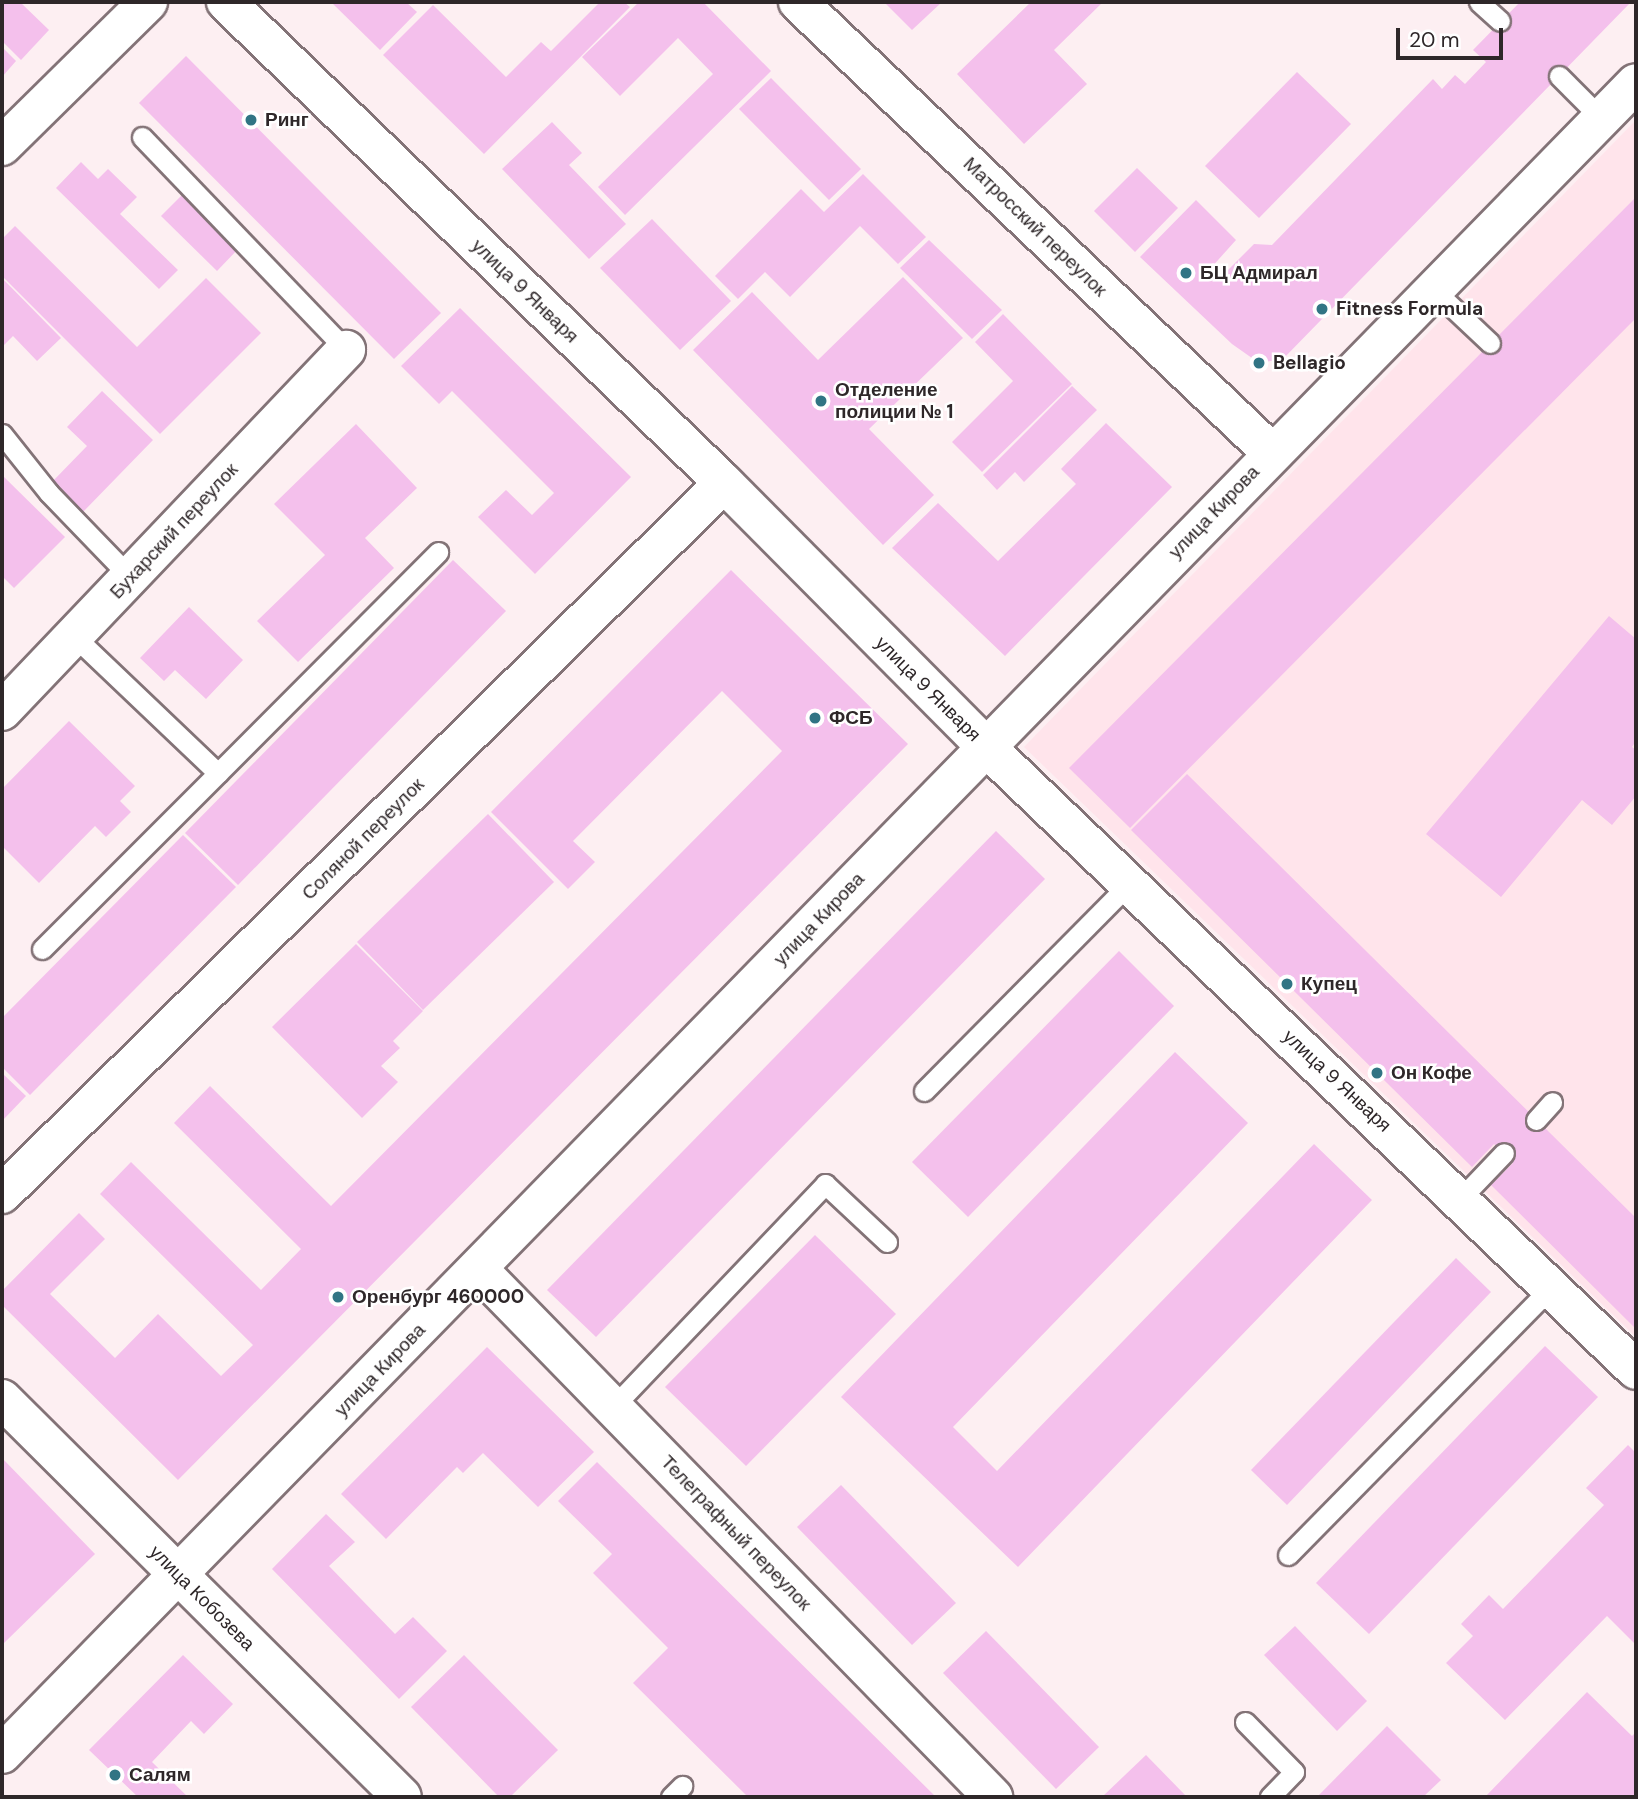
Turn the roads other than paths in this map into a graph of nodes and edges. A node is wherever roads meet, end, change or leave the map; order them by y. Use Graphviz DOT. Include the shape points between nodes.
graph roads {
  1 [pos="148,2"];
  2 [pos="226,2"];
  3 [pos="798,2"];
  4 [pos="1479,2"];
  5 [pos="1500,22"];
  6 [pos="1559,76"];
  7 [pos="1636,82"];
  8 [pos="1601,118"];
  9 [pos="142,137"];
  10 [pos="2,146"];
  11 [pos="1434,290"];
  12 [pos="1490,343"];
  13 [pos="346,350"];
  14 [pos="2,434"];
  15 [pos="1272,453"];
  16 [pos="724,483"];
  17 [pos="438,552"];
  18 [pos="130,577"];
  19 [pos="75,637"];
  20 [pos="2,711"];
  21 [pos="986,747"];
  22 [pos="218,773"];
  23 [pos="1129,884"];
  24 [pos="42,949"];
  25 [pos="924,1091"];
  26 [pos="1552,1102"];
  27 [pos="1536,1120"];
  28 [pos="1504,1153"];
  29 [pos="2,1194"];
  30 [pos="1461,1198"];
  31 [pos="887,1242"];
  32 [pos="478,1269"];
  33 [pos="1552,1286"];
  34 [pos="1636,1370"];
  35 [pos="2,1399"];
  36 [pos="613,1408"];
  37 [pos="1287,1555"];
  38 [pos="179,1575"];
  39 [pos="1245,1722"];
  40 [pos="2,1754"];
  41 [pos="402,1797"];
  42 [pos="993,1797"];
  43 [pos="1270,1797"];
  1 -- 10 [label="main road"];
  2 -- 16 [label="main road, улица 9 Января"];
  3 -- 15 [label="main road, Матросский переулок"];
  4 -- 5 [label="lane"];
  6 -- 8 [label="lane"];
  7 -- 8 [label="main road, улица Кирова"];
  8 -- 11 [label="main road, улица Кирова"];
  9 -- 13 [label="lane"];
  11 -- 12 [label="lane"];
  11 -- 15 [label="main road, улица Кирова"];
  13 -- 18 [label="main road, Бухарский переулок"];
  14 -- 18 [label="lane" via="49,493"];
  15 -- 21 [label="main road, улица Кирова"];
  16 -- 21 [label="main road, улица 9 Января"];
  16 -- 29 [label="main road, Соляной переулок"];
  17 -- 22 [label="lane"];
  18 -- 19 [label="main road, Бухарский переулок"];
  19 -- 20 [label="main road, Бухарский переулок"];
  19 -- 22 [label="lane"];
  21 -- 23 [label="main road, улица 9 Января"];
  21 -- 32 [label="main road, улица Кирова"];
  22 -- 24 [label="lane"];
  23 -- 25 [label="lane"];
  23 -- 30 [label="main road, улица 9 Января"];
  26 -- 27 [label="lane"];
  28 -- 30 [label="lane"];
  30 -- 33 [label="main road, улица 9 Января"];
  31 -- 36 [label="lane" via="825,1184"];
  32 -- 36 [label="main road, Телеграфный переулок"];
  32 -- 38 [label="main road, улица Кирова"];
  33 -- 34 [label="main road, улица 9 Января"];
  33 -- 37 [label="lane"];
  35 -- 38 [label="main road, улица Кобозева"];
  36 -- 42 [label="main road, Телеграфный переулок"];
  38 -- 40 [label="main road, улица Кирова"];
  38 -- 41 [label="main road, улица Кобозева"];
  39 -- 43 [label="lane" via="1294,1772"];
}
